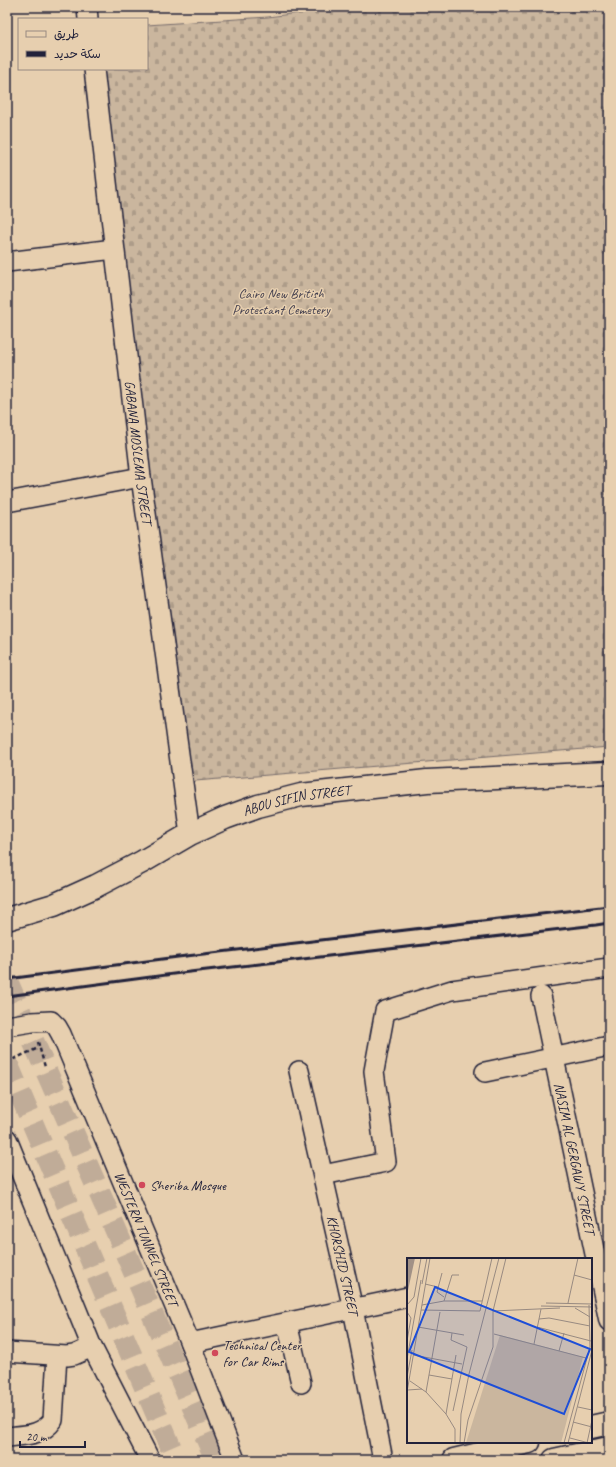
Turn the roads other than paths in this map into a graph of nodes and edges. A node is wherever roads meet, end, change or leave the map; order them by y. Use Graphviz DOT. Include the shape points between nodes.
graph roads {
  1 [pos="87,7"];
  2 [pos="88,18"];
  3 [pos="94,70"];
  4 [pos="114,249"];
  5 [pos="7,262"];
  6 [pos="140,477"];
  7 [pos="7,502"];
  8 [pos="609,773"];
  9 [pos="190,834"];
  10 [pos="7,919"];
  11 [pos="609,968"];
  12 [pos="541,996"];
  13 [pos="7,1026"];
  14 [pos="609,1046"];
  15 [pos="555,1058"];
  16 [pos="299,1071"];
  17 [pos="485,1072"];
  18 [pos="7,1139"];
  19 [pos="323,1175"];
  20 [pos="598,1257"];
  21 [pos="407,1297"];
  22 [pos="353,1309"];
  23 [pos="609,1321"];
  24 [pos="287,1323"];
  25 [pos="190,1343"];
  26 [pos="92,1347"];
  27 [pos="7,1352"];
  28 [pos="57,1356"];
  29 [pos="301,1383"];
  30 [pos="609,1423"];
  31 [pos="592,1427"];
  32 [pos="7,1438"];
  33 [pos="525,1443"];
  34 [pos="609,1448"];
  35 [pos="150,1460"];
  36 [pos="235,1460"];
  37 [pos="383,1460"];
  38 [pos="454,1460"];
  39 [pos="554,1460"];
  1 -- 2 [label="street"];
  3 -- 4 [label="street, GABANA MOSLEMA STREET"];
  4 -- 5 [label="street"];
  4 -- 6 [label="street, GABANA MOSLEMA STREET"];
  6 -- 7 [label="street"];
  6 -- 9 [label="street, GABANA MOSLEMA STREET"];
  8 -- 9 [label="main road, ABOU SIFIN STREET" via="428,781 300,794 258,806"];
  9 -- 10 [label="main road, ABOU SIFIN STREET" via="96,886 54,904"];
  11 -- 19 [label="street" via="452,990 386,1011 374,1071 386,1162"];
  12 -- 15 [label="street, NASIM AL GERGAWY STREET"];
  13 -- 25 [label="street, WESTERN TUNNEL STREET" via="51,1021 57,1027"];
  14 -- 15 [label="street"];
  15 -- 17 [label="street"];
  15 -- 20 [label="street, NASIM AL GERGAWY STREET"];
  16 -- 19 [label="street, KHORSHID STREET"];
  18 -- 26 [label="street"];
  19 -- 22 [label="street, KHORSHID STREET"];
  20 -- 23 [label="street, NASIM AL GERGAWY STREET"];
  21 -- 22 [label="street"];
  22 -- 24 [label="street"];
  22 -- 37 [label="street, KHORSHID STREET"];
  24 -- 25 [label="street"];
  24 -- 29 [label="street"];
  25 -- 36 [label="street, WESTERN TUNNEL STREET"];
  26 -- 28 [label="street" via="74,1355"];
  26 -- 35 [label="street"];
  27 -- 28 [label="street"];
  28 -- 32 [label="street" via="53,1420 48,1427 36,1434"];
  30 -- 31 [label="main road"];
  33 -- 38 [label="main road"];
  34 -- 39 [label="main road"];
}
